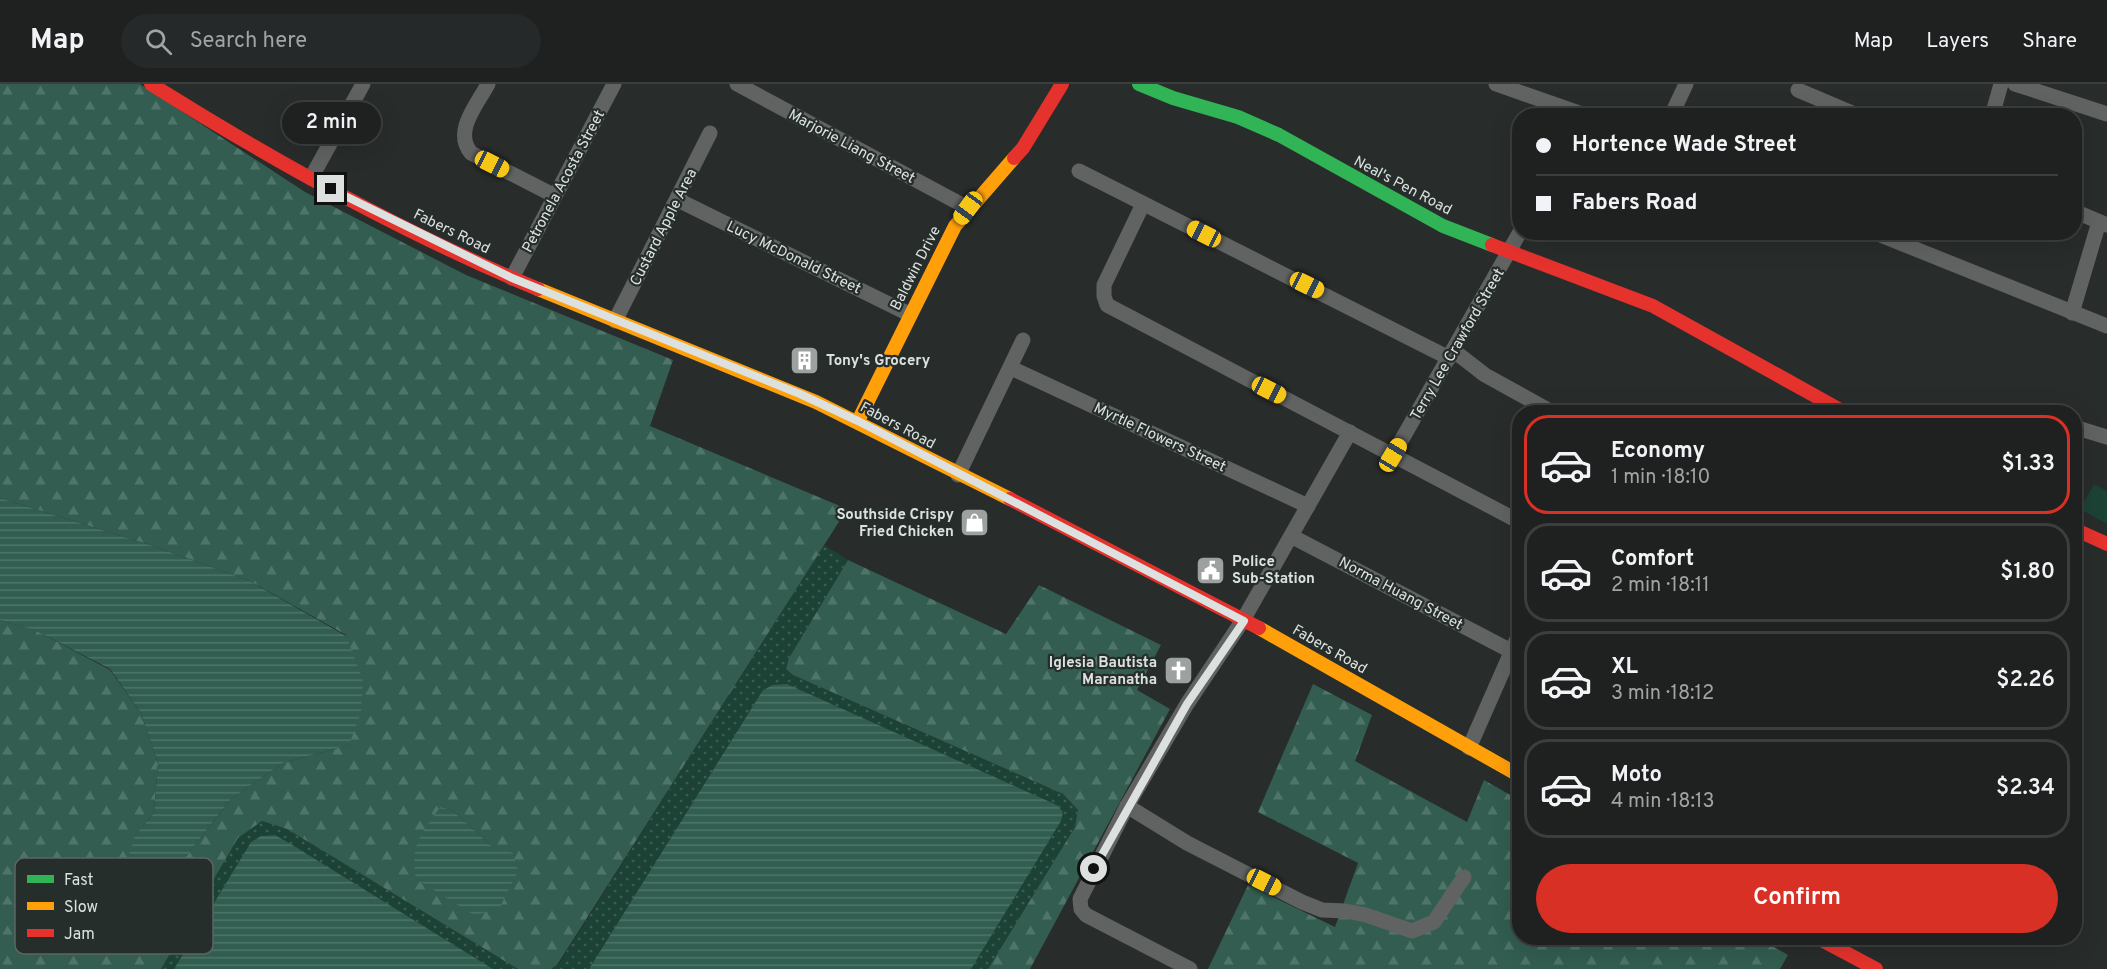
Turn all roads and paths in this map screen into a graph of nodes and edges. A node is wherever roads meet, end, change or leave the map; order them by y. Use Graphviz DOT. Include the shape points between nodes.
graph roads {
  1 [pos="151,84"];
  2 [pos="363,84"];
  3 [pos="488,84"];
  4 [pos="614,84"];
  5 [pos="737,84"];
  6 [pos="1062,84"];
  7 [pos="1139,84"];
  8 [pos="1496,84"];
  9 [pos="1686,84"];
  10 [pos="2001,84"];
  11 [pos="2015,84"];
  12 [pos="1516,87"];
  13 [pos="1798,90"];
  14 [pos="2056,91"];
  15 [pos="1564,108"];
  16 [pos="1675,108"];
  17 [pos="1840,108"];
  18 [pos="1994,108"];
  19 [pos="2107,114"];
  20 [pos="710,133"];
  21 [pos="1079,171"];
  22 [pos="311,178"];
  23 [pos="555,195"];
  24 [pos="678,200"];
  25 [pos="1143,204"];
  26 [pos="968,208"];
  27 [pos="2082,215"];
  28 [pos="2103,224"];
  29 [pos="1516,240"];
  30 [pos="1894,240"];
  31 [pos="1510,251"];
  32 [pos="512,278"];
  33 [pos="2072,312"];
  34 [pos="909,314"];
  35 [pos="615,321"];
  36 [pos="2107,326"];
  37 [pos="1023,340"];
  38 [pos="1452,354"];
  39 [pos="1011,368"];
  40 [pos="1539,405"];
  41 [pos="1831,405"];
  42 [pos="858,421"];
  43 [pos="2082,430"];
  44 [pos="1350,432"];
  45 [pos="2107,437"];
  46 [pos="1393,455"];
  47 [pos="958,475"];
  48 [pos="1308,506"];
  49 [pos="1512,518"];
  50 [pos="2082,533"];
  51 [pos="1291,536"];
  52 [pos="2107,544"];
  53 [pos="1244,621"];
  54 [pos="1511,651"];
  55 [pos="1469,748"];
  56 [pos="1512,772"];
  57 [pos="1127,806"];
  58 [pos="1464,877"];
  59 [pos="1831,945"];
  60 [pos="1190,969"];
  61 [pos="1876,969"];
  1 -- 22 [label="main road, Fabers Road"];
  2 -- 22 [label="street"];
  3 -- 23 [label="street" via="463,131 463,143 471,153"];
  4 -- 23 [label="street, Petronela Acosta Street"];
  5 -- 26 [label="street, Marjorie Liang Street"];
  6 -- 26 [label="main road, Baldwin Drive" via="1023,148"];
  7 -- 31 [label="main road, Neal's Pen Road" via="1279,135 1425,218"];
  8 -- 12 [label="street"];
  9 -- 16 [label="street"];
  10 -- 18 [label="street"];
  11 -- 14 [label="street"];
  12 -- 15 [label="street"];
  13 -- 17 [label="street"];
  14 -- 19 [label="street"];
  20 -- 24 [label="street, Custard Apple Area"];
  21 -- 25 [label="street"];
  22 -- 32 [label="main road, Fabers Road"];
  23 -- 32 [label="street, Petronela Acosta Street"];
  24 -- 34 [label="street, Lucy McDonald Street"];
  24 -- 35 [label="street, Custard Apple Area"];
  25 -- 38 [label="street"];
  25 -- 44 [label="street" via="1104,285 1107,305"];
  26 -- 34 [label="main road, Baldwin Drive"];
  27 -- 28 [label="street"];
  28 -- 33 [label="street"];
  29 -- 31 [label="street, Terry Lee Crawford Street"];
  30 -- 33 [label="street"];
  31 -- 38 [label="street, Terry Lee Crawford Street"];
  31 -- 41 [label="main road, Neal's Pen Road" via="1653,306"];
  32 -- 35 [label="main road, Fabers Road"];
  33 -- 36 [label="street"];
  34 -- 42 [label="main road, Baldwin Drive"];
  35 -- 42 [label="main road, Fabers Road"];
  37 -- 39 [label="street"];
  38 -- 40 [label="street"];
  38 -- 46 [label="street, Terry Lee Crawford Street"];
  39 -- 47 [label="street"];
  39 -- 48 [label="street, Myrtle Flowers Street"];
  42 -- 47 [label="main road, Fabers Road"];
  43 -- 45 [label="street"];
  44 -- 46 [label="street"];
  44 -- 48 [label="street"];
  46 -- 49 [label="street"];
  47 -- 53 [label="main road, Fabers Road"];
  48 -- 51 [label="street"];
  50 -- 52 [label="main road"];
  51 -- 53 [label="street"];
  51 -- 54 [label="street, Norma Huang Street"];
  53 -- 55 [label="main road, Fabers Road"];
  53 -- 57 [label="street" via="1187,704"];
  54 -- 55 [label="street"];
  55 -- 56 [label="main road, Fabers Road"];
  57 -- 58 [label="street" via="1187,843 1302,902 1322,910 1366,915 1412,931 1434,922"];
  57 -- 60 [label="street" via="1083,890 1081,909"];
  59 -- 61 [label="main road"];
}
